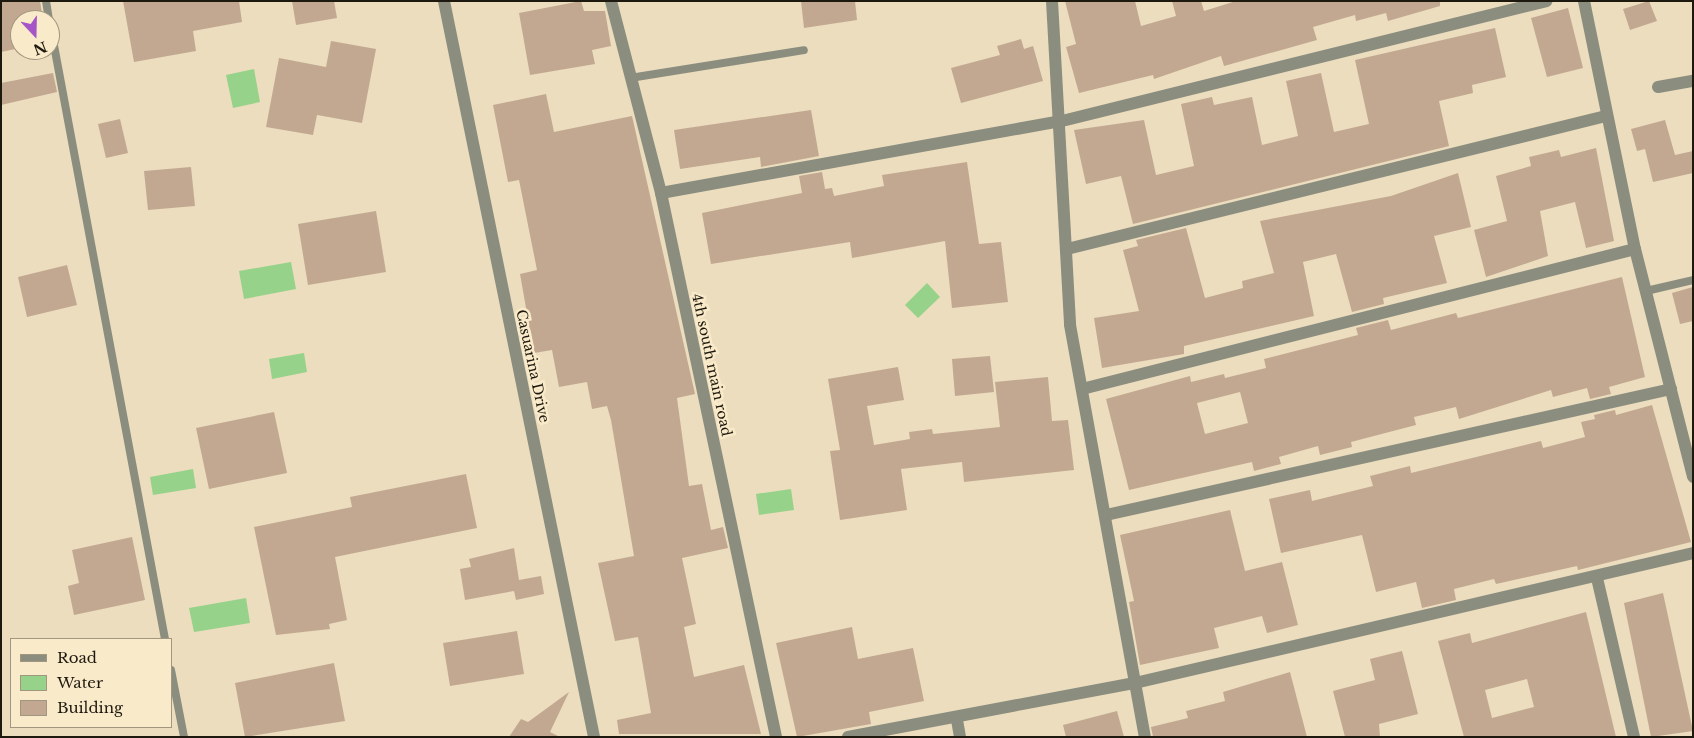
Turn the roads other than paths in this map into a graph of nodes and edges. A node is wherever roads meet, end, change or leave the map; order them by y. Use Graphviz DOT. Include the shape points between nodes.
graph roads {
  1 [pos="444,1"];
  2 [pos="611,1"];
  3 [pos="1052,1"];
  4 [pos="1546,1"];
  5 [pos="1584,1"];
  6 [pos="804,50"];
  7 [pos="57,60"];
  8 [pos="630,78"];
  9 [pos="1693,81"];
  10 [pos="1658,87"];
  11 [pos="1606,116"];
  12 [pos="1062,121"];
  13 [pos="661,193"];
  14 [pos="1067,249"];
  15 [pos="1635,249"];
  16 [pos="1693,280"];
  17 [pos="1646,291"];
  18 [pos="1082,389"];
  19 [pos="1671,389"];
  20 [pos="1693,477"];
  21 [pos="1106,515"];
  22 [pos="1693,552"];
  23 [pos="1597,578"];
  24 [pos="165,638"];
  25 [pos="172,675"];
  26 [pos="1135,683"];
  27 [pos="957,720"];
  28 [pos="184,737"];
  29 [pos="594,737"];
  30 [pos="776,737"];
  31 [pos="848,737"];
  32 [pos="960,737"];
  33 [pos="1145,737"];
  34 [pos="1634,737"];
  1 -- 29 [label="street, Casuarina Drive"];
  2 -- 8 [label="street, 4th south main road"];
  3 -- 12 [label="street"];
  4 -- 12 [label="street"];
  5 -- 11 [label="street"];
  6 -- 8 [label="lane"];
  7 -- 24 [label="lane"];
  8 -- 13 [label="street, 4th south main road"];
  9 -- 10 [label="street"];
  11 -- 14 [label="street"];
  11 -- 15 [label="street"];
  12 -- 13 [label="street"];
  12 -- 14 [label="street"];
  13 -- 30 [label="street, 4th south main road"];
  14 -- 18 [label="street" via="1070,325"];
  15 -- 17 [label="street"];
  15 -- 18 [label="street"];
  16 -- 17 [label="lane"];
  17 -- 19 [label="street"];
  18 -- 21 [label="street"];
  19 -- 20 [label="street"];
  19 -- 21 [label="street"];
  21 -- 26 [label="street"];
  22 -- 23 [label="street"];
  23 -- 26 [label="street"];
  23 -- 34 [label="street"];
  25 -- 28 [label="lane"];
  26 -- 27 [label="street"];
  26 -- 33 [label="street"];
  27 -- 31 [label="street"];
  27 -- 32 [label="street"];
}
